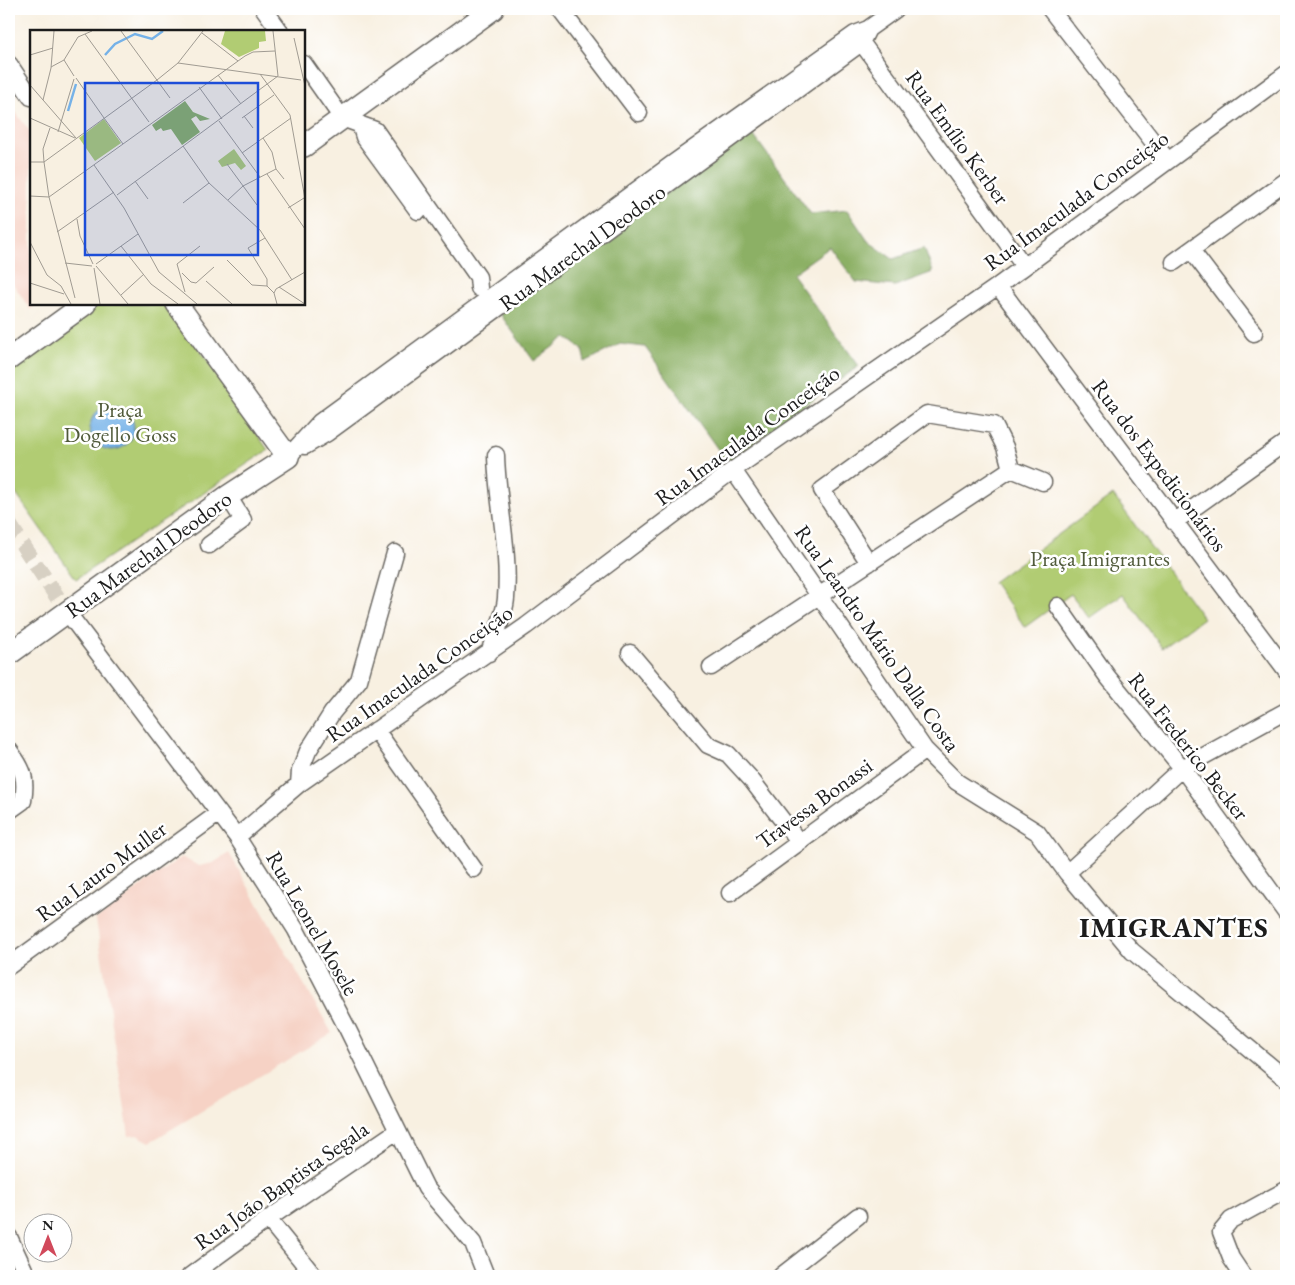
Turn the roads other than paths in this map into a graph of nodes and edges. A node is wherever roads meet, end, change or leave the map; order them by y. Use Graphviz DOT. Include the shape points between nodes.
graph roads {
  1 [pos="264,9"];
  2 [pos="493,9"];
  3 [pos="560,9"];
  4 [pos="896,9"];
  5 [pos="1050,9"];
  6 [pos="279,30"];
  7 [pos="861,35"];
  8 [pos="9,64"];
  9 [pos="305,65"];
  10 [pos="1286,74"];
  11 [pos="30,96"];
  12 [pos="639,113"];
  13 [pos="351,121"];
  14 [pos="305,145"];
  15 [pos="1168,161"];
  16 [pos="1286,181"];
  17 [pos="1191,250"];
  18 [pos="1174,262"];
  19 [pos="1024,266"];
  20 [pos="998,286"];
  21 [pos="487,300"];
  22 [pos="84,305"];
  23 [pos="178,305"];
  24 [pos="1254,333"];
  25 [pos="9,359"];
  26 [pos="1286,442"];
  27 [pos="496,455"];
  28 [pos="288,456"];
  29 [pos="733,470"];
  30 [pos="1011,470"];
  31 [pos="1043,482"];
  32 [pos="228,496"];
  33 [pos="1174,522"];
  34 [pos="208,544"];
  35 [pos="395,553"];
  36 [pos="869,563"];
  37 [pos="819,595"];
  38 [pos="1058,606"];
  39 [pos="68,612"];
  40 [pos="489,653"];
  41 [pos="630,653"];
  42 [pos="9,654"];
  43 [pos="711,667"];
  44 [pos="1286,670"];
  45 [pos="1286,711"];
  46 [pos="376,730"];
  47 [pos="9,750"];
  48 [pos="925,750"];
  49 [pos="1182,768"];
  50 [pos="299,784"];
  51 [pos="9,811"];
  52 [pos="219,813"];
  53 [pos="237,837"];
  54 [pos="799,842"];
  55 [pos="474,869"];
  56 [pos="1066,873"];
  57 [pos="730,893"];
  58 [pos="1286,912"];
  59 [pos="9,966"];
  60 [pos="1286,1079"];
  61 [pos="397,1131"];
  62 [pos="1286,1190"];
  63 [pos="858,1216"];
  64 [pos="268,1219"];
  65 [pos="9,1237"];
  66 [pos="27,1276"];
  67 [pos="190,1276"];
  68 [pos="314,1276"];
  69 [pos="486,1276"];
  70 [pos="781,1276"];
  71 [pos="1243,1276"];
  1 -- 6 [label="street"];
  2 -- 13 [label="main road"];
  3 -- 12 [label="street"];
  4 -- 7 [label="street, Rua Marechal Deodoro"];
  5 -- 15 [label="street"];
  7 -- 19 [label="street, Rua Emílio Kerber"];
  7 -- 21 [label="street, Rua Marechal Deodoro"];
  8 -- 11 [label="street"];
  9 -- 13 [label="street"];
  10 -- 15 [label="street, Rua Imaculada Conceição"];
  13 -- 14 [label="main road"];
  13 -- 21 [label="street"];
  15 -- 19 [label="street, Rua Imaculada Conceição"];
  16 -- 17 [label="street"];
  17 -- 18 [label="street"];
  17 -- 24 [label="street"];
  19 -- 20 [label="street, Rua Imaculada Conceição"];
  20 -- 29 [label="street, Rua Imaculada Conceição"];
  20 -- 33 [label="street, Rua dos Expedicionários"];
  21 -- 28 [label="street, Rua Marechal Deodoro" via="327,433"];
  22 -- 25 [label="main road"];
  23 -- 28 [label="main road"];
  26 -- 33 [label="street"];
  27 -- 40 [label="street" via="506,599"];
  28 -- 32 [label="main road, Rua Marechal Deodoro"];
  29 -- 37 [label="street, Rua Leandro Mário Dalla Costa"];
  29 -- 40 [label="street, Rua Imaculada Conceição"];
  30 -- 31 [label="street"];
  30 -- 36 [label="street"];
  30 -- 36 [label="street" via="994,425 927,414 822,490"];
  32 -- 34 [label="street" via="244,520"];
  32 -- 39 [label="main road, Rua Marechal Deodoro"];
  33 -- 44 [label="street, Rua dos Expedicionários"];
  35 -- 50 [label="street" via="359,680 332,713 308,751"];
  36 -- 37 [label="street"];
  37 -- 43 [label="street"];
  37 -- 48 [label="street, Rua Leandro Mário Dalla Costa"];
  38 -- 49 [label="street, Rua Frederico Becker" via="1107,676"];
  39 -- 42 [label="main road, Rua Marechal Deodoro"];
  39 -- 52 [label="street, Rua Leonel Mosele"];
  40 -- 46 [label="street, Rua Imaculada Conceição"];
  41 -- 54 [label="street" via="708,745 728,754 750,778"];
  45 -- 49 [label="street"];
  46 -- 50 [label="street, Rua Imaculada Conceição"];
  46 -- 55 [label="street"];
  47 -- 51 [label="street" via="26,781 22,801"];
  48 -- 54 [label="street, Travessa Bonassi"];
  48 -- 56 [label="street, Rua Leandro Mário Dalla Costa" via="956,782 1037,832"];
  49 -- 56 [label="street"];
  49 -- 58 [label="street, Rua Frederico Becker"];
  50 -- 53 [label="street, Rua Imaculada Conceição"];
  52 -- 53 [label="street, Rua Leonel Mosele"];
  52 -- 59 [label="street, Rua Lauro Muller"];
  53 -- 61 [label="street, Rua Leonel Mosele" via="296,930"];
  54 -- 57 [label="street, Travessa Bonassi"];
  56 -- 60 [label="street, Rua Leandro Mário Dalla Costa" via="1132,951"];
  61 -- 64 [label="street, Rua João Baptista Segala"];
  61 -- 69 [label="street, Rua Leonel Mosele" via="426,1188 473,1243"];
  62 -- 71 [label="street" via="1231,1220 1221,1232 1231,1258"];
  63 -- 70 [label="street"];
  64 -- 67 [label="street, Rua João Baptista Segala"];
  64 -- 68 [label="street"];
  65 -- 66 [label="street"];
}
